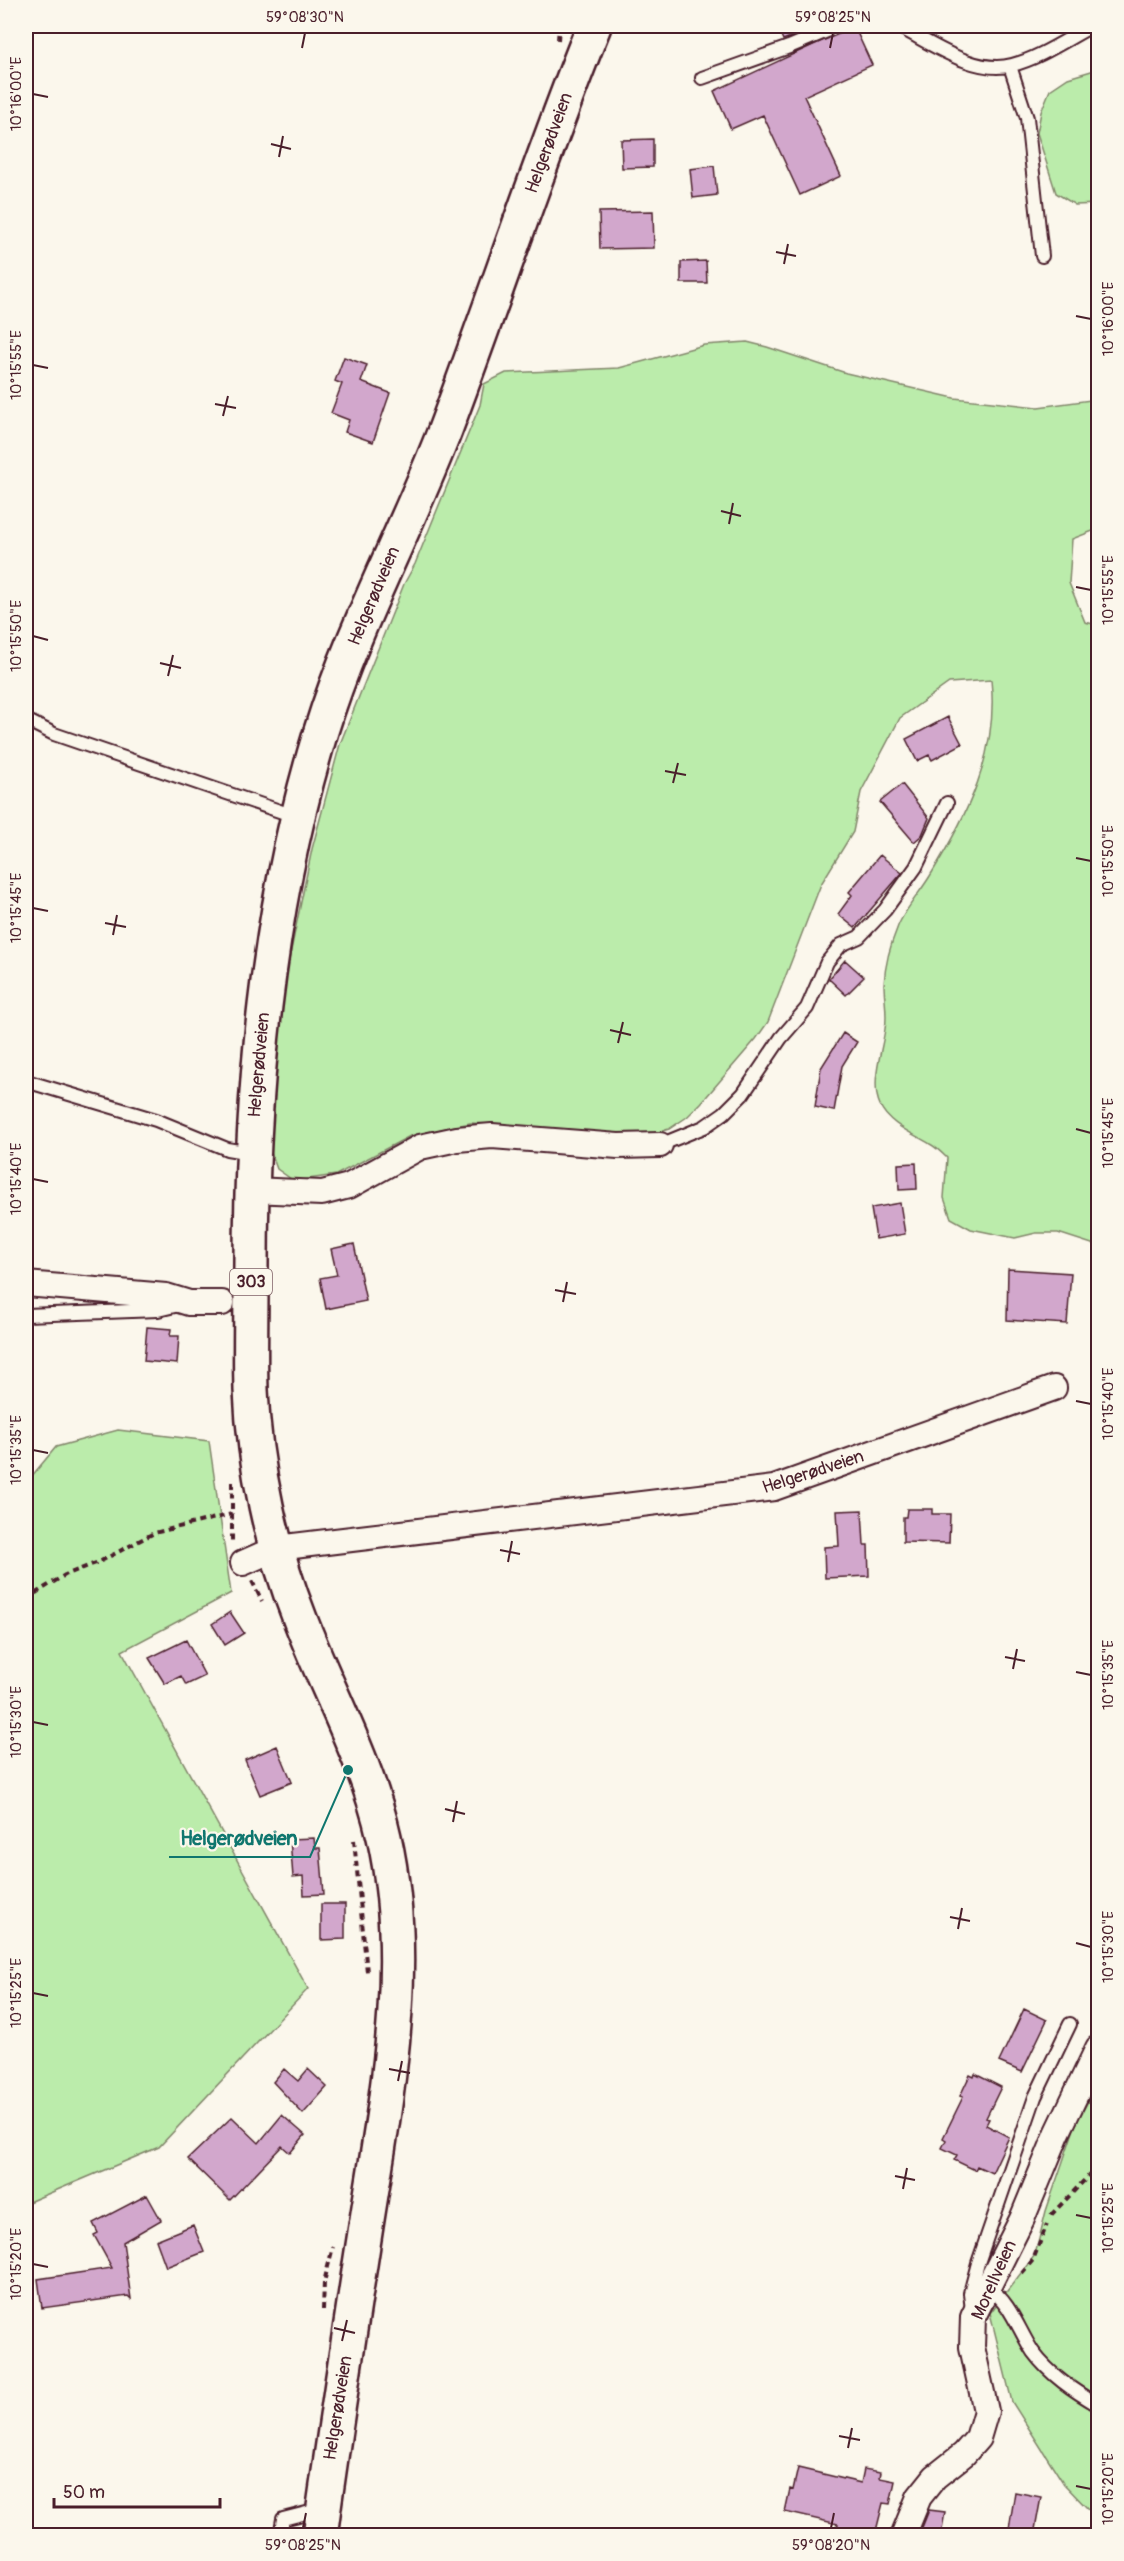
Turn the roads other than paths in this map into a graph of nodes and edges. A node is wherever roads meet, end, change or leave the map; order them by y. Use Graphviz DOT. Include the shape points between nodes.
graph roads {
  1 [pos="594,26"];
  2 [pos="839,26"];
  3 [pos="900,26"];
  4 [pos="1092,26"];
  5 [pos="1010,66"];
  6 [pos="702,78"];
  7 [pos="1042,256"];
  8 [pos="26,720"];
  9 [pos="947,803"];
  10 [pos="298,817"];
  11 [pos="26,1081"];
  12 [pos="660,1145"];
  13 [pos="252,1154"];
  14 [pos="251,1190"];
  15 [pos="26,1284"];
  16 [pos="189,1302"];
  17 [pos="222,1303"];
  18 [pos="26,1315"];
  19 [pos="1054,1389"];
  20 [pos="277,1548"];
  21 [pos="243,1563"];
  22 [pos="1070,2024"];
  23 [pos="1098,2048"];
  24 [pos="995,2292"];
  25 [pos="973,2317"];
  26 [pos="1098,2405"];
  27 [pos="321,2522"];
  28 [pos="280,2535"];
  29 [pos="903,2535"];
  1 -- 10 [label="main road, Helgerødveien / 303" via="443,436 336,688"];
  2 -- 6 [label="lane"];
  3 -- 5 [label="lane" via="980,65"];
  4 -- 5 [label="lane"];
  5 -- 7 [label="lane" via="1027,118"];
  8 -- 10 [label="lane" via="65,738"];
  9 -- 12 [label="lane" via="916,867 885,910 859,937 841,945 827,962 807,1008 743,1094 704,1127"];
  10 -- 13 [label="main road, Helgerødveien / 303" via="265,1003"];
  11 -- 13 [label="lane" via="156,1119 226,1149"];
  12 -- 14 [label="street" via="618,1146 492,1136 457,1139 420,1148 349,1186 322,1193"];
  13 -- 14 [label="main road, Helgerødveien / 303"];
  14 -- 20 [label="main road, Helgerødveien / 303" via="251,1395 261,1475"];
  15 -- 16 [label="street" via="166,1296"];
  16 -- 17 [label="street"];
  16 -- 18 [label="lane" via="158,1310"];
  19 -- 20 [label="street, Helgerødveien" via="774,1488"];
  20 -- 21 [label="street"];
  20 -- 27 [label="main road, Helgerødveien / 303" via="297,1614 367,1776 385,1839 395,1904 395,2025"];
  22 -- 25 [label="lane" via="1035,2097 978,2262 970,2293"];
  23 -- 24 [label="street, Morellveien" via="1057,2134"];
  24 -- 25 [label="street, Morellveien"];
  24 -- 26 [label="lane" via="1041,2360 1062,2382"];
  25 -- 29 [label="street, Morellveien" via="972,2347 986,2411 978,2438 919,2496"];
  27 -- 28 [label="lane" via="283,2519"];
}
